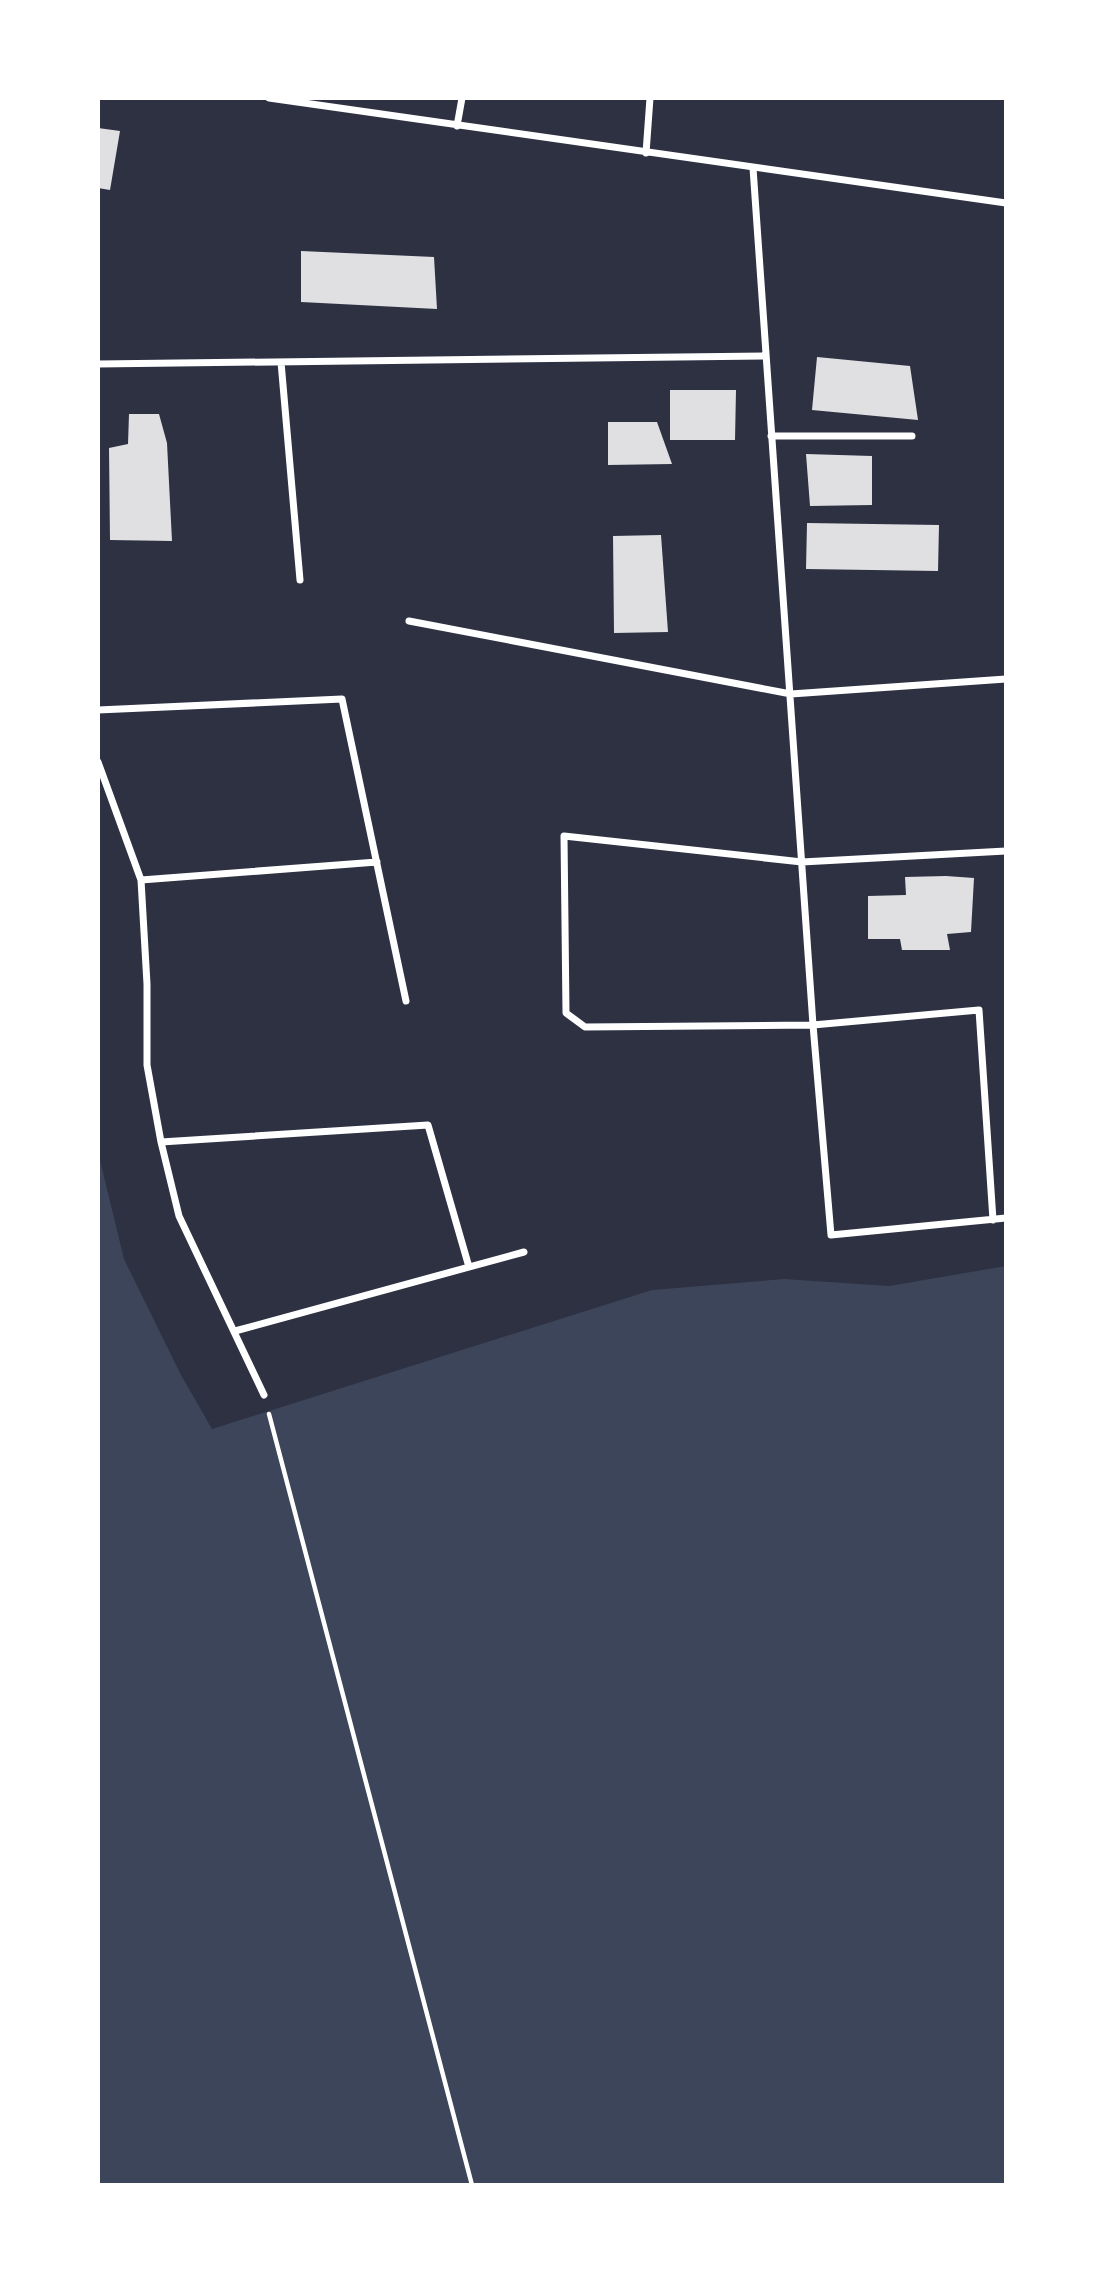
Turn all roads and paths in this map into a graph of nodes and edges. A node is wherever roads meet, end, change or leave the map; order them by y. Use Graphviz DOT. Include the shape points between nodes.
graph roads {
  1 [pos="269,98"];
  2 [pos="462,98"];
  3 [pos="650,98"];
  4 [pos="457,126"];
  5 [pos="646,153"];
  6 [pos="753,168"];
  7 [pos="1006,203"];
  8 [pos="765,356"];
  9 [pos="281,362"];
  10 [pos="98,364"];
  11 [pos="771,436"];
  12 [pos="912,436"];
  13 [pos="300,580"];
  14 [pos="409,621"];
  15 [pos="1006,679"];
  16 [pos="790,694"];
  17 [pos="98,710"];
  18 [pos="98,762"];
  19 [pos="1006,851"];
  20 [pos="377,862"];
  21 [pos="802,862"];
  22 [pos="141,880"];
  23 [pos="405,1001"];
  24 [pos="813,1025"];
  25 [pos="161,1142"];
  26 [pos="1006,1218"];
  27 [pos="993,1220"];
  28 [pos="524,1252"];
  29 [pos="470,1267"];
  30 [pos="235,1331"];
  31 [pos="264,1395"];
  32 [pos="472,2185"];
  1 -- 4 [label="street"];
  2 -- 4 [label="street"];
  3 -- 5 [label="street"];
  4 -- 5 [label="street"];
  5 -- 6 [label="street"];
  6 -- 7 [label="street"];
  6 -- 8 [label="street"];
  8 -- 9 [label="street"];
  8 -- 11 [label="street"];
  9 -- 10 [label="street"];
  9 -- 13 [label="street"];
  11 -- 12 [label="street"];
  11 -- 16 [label="street"];
  14 -- 16 [label="street"];
  15 -- 16 [label="street"];
  16 -- 21 [label="street"];
  17 -- 20 [label="street" via="342,699"];
  18 -- 22 [label="street"];
  19 -- 21 [label="street"];
  20 -- 22 [label="street"];
  20 -- 23 [label="street"];
  21 -- 24 [label="street"];
  21 -- 24 [label="street" via="564,836 566,1013 585,1027"];
  22 -- 25 [label="street" via="146,1065"];
  24 -- 27 [label="street" via="831,1235"];
  24 -- 27 [label="street" via="979,1010"];
  25 -- 29 [label="street" via="428,1125"];
  25 -- 30 [label="street" via="179,1216"];
  26 -- 27 [label="street"];
  28 -- 29 [label="street"];
  29 -- 30 [label="street"];
  30 -- 31 [label="street"];
  31 -- 32 [label="path"];
}
